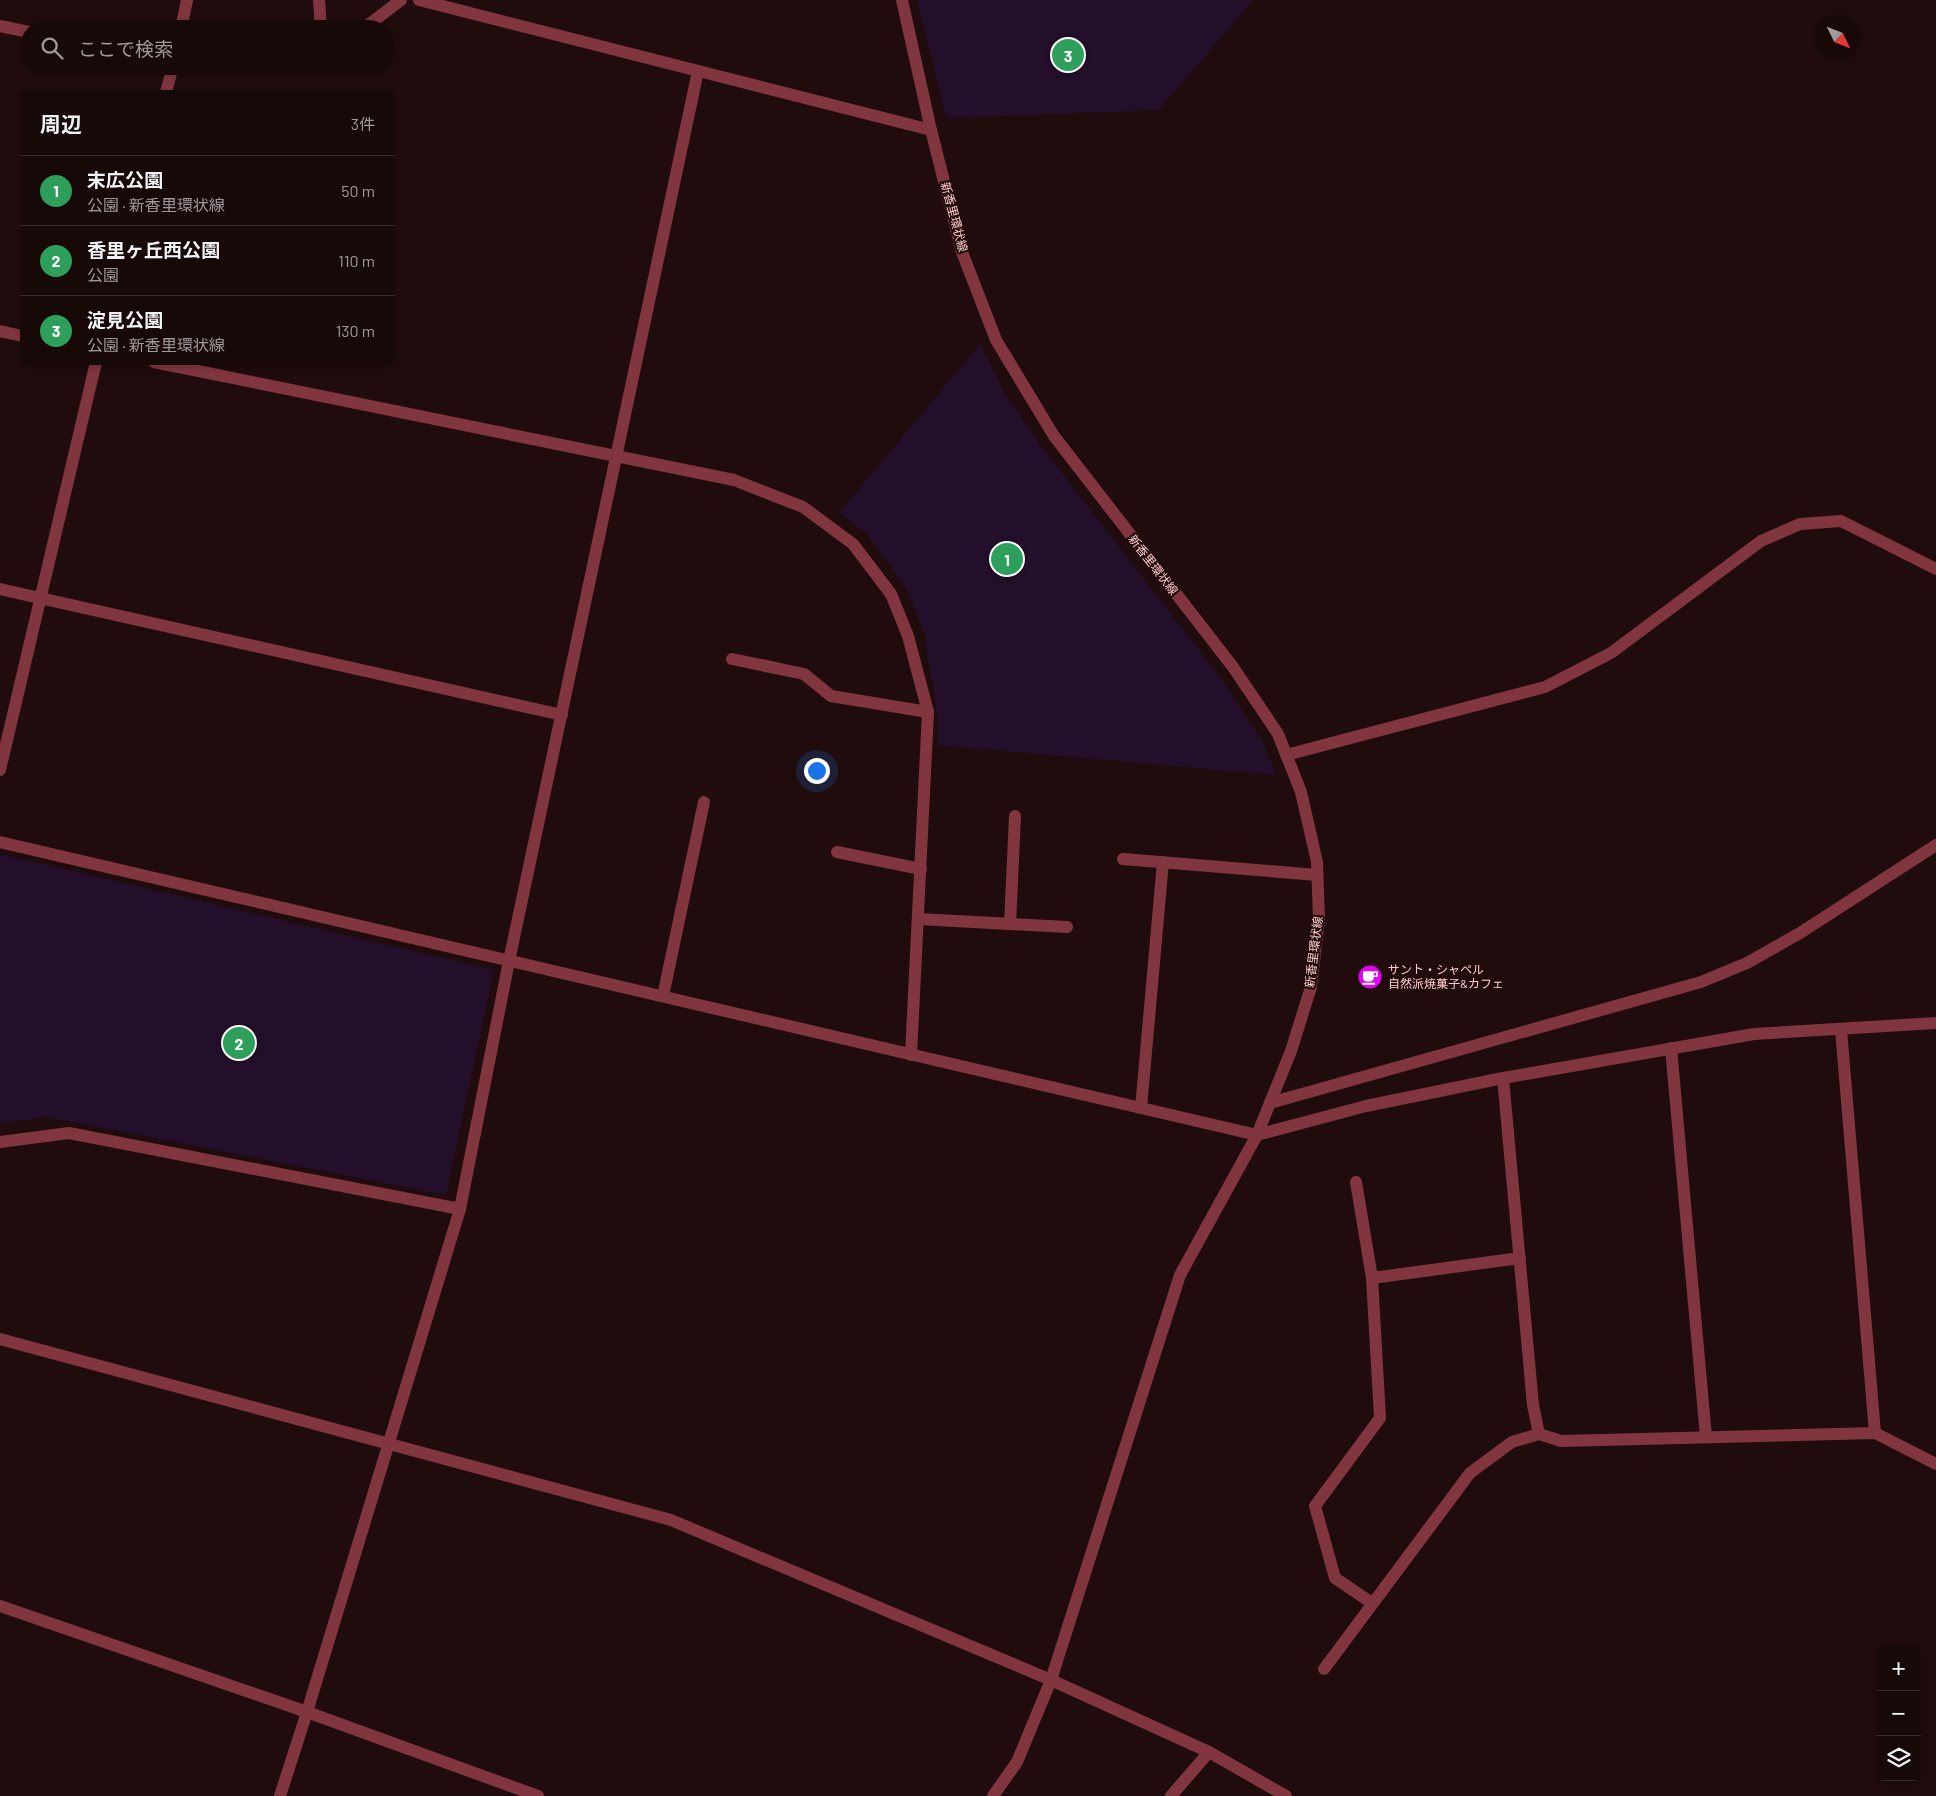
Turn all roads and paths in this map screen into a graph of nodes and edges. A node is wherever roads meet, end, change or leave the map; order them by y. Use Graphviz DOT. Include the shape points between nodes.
graph roads {
  1 [pos="188,0"];
  2 [pos="320,0"];
  3 [pos="401,0"];
  4 [pos="419,0"];
  5 [pos="902,0"];
  6 [pos="183,20"];
  7 [pos="321,20"];
  8 [pos="375,20"];
  9 [pos="0,26"];
  10 [pos="20,30"];
  11 [pos="698,71"];
  12 [pos="171,75"];
  13 [pos="167,90"];
  14 [pos="931,130"];
  15 [pos="0,331"];
  16 [pos="20,336"];
  17 [pos="95,365"];
  18 [pos="169,365"];
  19 [pos="616,456"];
  20 [pos="1936,569"];
  21 [pos="0,588"];
  22 [pos="41,598"];
  23 [pos="732,659"];
  24 [pos="928,712"];
  25 [pos="562,714"];
  26 [pos="1286,755"];
  27 [pos="0,770"];
  28 [pos="704,802"];
  29 [pos="1015,816"];
  30 [pos="0,842"];
  31 [pos="1936,845"];
  32 [pos="837,852"];
  33 [pos="1123,859"];
  34 [pos="1163,862"];
  35 [pos="921,869"];
  36 [pos="1317,875"];
  37 [pos="918,919"];
  38 [pos="1010,924"];
  39 [pos="1067,927"];
  40 [pos="509,961"];
  41 [pos="662,996"];
  42 [pos="1936,1023"];
  43 [pos="1841,1030"];
  44 [pos="1671,1048"];
  45 [pos="910,1054"];
  46 [pos="1503,1078"];
  47 [pos="1270,1103"];
  48 [pos="1141,1108"];
  49 [pos="1257,1135"];
  50 [pos="0,1142"];
  51 [pos="1356,1182"];
  52 [pos="460,1209"];
  53 [pos="1520,1258"];
  54 [pos="1372,1278"];
  55 [pos="0,1339"];
  56 [pos="1875,1433"];
  57 [pos="1539,1434"];
  58 [pos="1706,1437"];
  59 [pos="389,1443"];
  60 [pos="1936,1464"];
  61 [pos="1372,1603"];
  62 [pos="0,1606"];
  63 [pos="1324,1669"];
  64 [pos="1051,1680"];
  65 [pos="307,1712"];
  66 [pos="1209,1752"];
  67 [pos="280,1796"];
  68 [pos="538,1796"];
  69 [pos="993,1796"];
  70 [pos="1171,1796"];
  71 [pos="1286,1796"];
  1 -- 6 [label="street"];
  2 -- 7 [label="street"];
  3 -- 8 [label="street"];
  4 -- 11 [label="street"];
  5 -- 14 [label="street, 新香里環状線"];
  9 -- 10 [label="street"];
  11 -- 14 [label="street"];
  11 -- 19 [label="street"];
  12 -- 13 [label="street"];
  14 -- 26 [label="street, 新香里環状線" via="962,252 996,340 1054,436 1233,667 1278,734"];
  15 -- 16 [label="street"];
  17 -- 22 [label="street"];
  18 -- 19 [label="street"];
  19 -- 24 [label="street" via="734,480 803,507 853,544 891,594 908,636"];
  19 -- 25 [label="street"];
  20 -- 26 [label="street" via="1841,521 1800,524 1761,541 1611,653 1545,687"];
  21 -- 22 [label="street"];
  22 -- 25 [label="street"];
  22 -- 27 [label="street"];
  23 -- 24 [label="street" via="804,674 831,696"];
  24 -- 35 [label="street"];
  25 -- 40 [label="street"];
  26 -- 36 [label="street, 新香里環状線" via="1301,792"];
  28 -- 41 [label="street"];
  29 -- 38 [label="street"];
  30 -- 40 [label="street"];
  31 -- 47 [label="street" via="1800,933 1701,982"];
  32 -- 35 [label="street"];
  33 -- 34 [label="street"];
  34 -- 36 [label="street"];
  34 -- 48 [label="street"];
  35 -- 37 [label="street"];
  36 -- 47 [label="street, 新香里環状線" via="1319,919 1311,987"];
  37 -- 38 [label="street"];
  37 -- 45 [label="street"];
  38 -- 39 [label="street"];
  40 -- 41 [label="street"];
  40 -- 52 [label="street"];
  41 -- 45 [label="street"];
  42 -- 43 [label="street"];
  43 -- 44 [label="street" via="1754,1034"];
  43 -- 56 [label="street"];
  44 -- 46 [label="street"];
  44 -- 58 [label="street"];
  45 -- 48 [label="street"];
  46 -- 49 [label="street" via="1366,1106"];
  46 -- 53 [label="street"];
  47 -- 49 [label="street, 新香里環状線"];
  48 -- 49 [label="street"];
  49 -- 64 [label="street, 新香里環状線" via="1180,1275"];
  50 -- 52 [label="street" via="69,1134"];
  51 -- 54 [label="street"];
  52 -- 59 [label="street"];
  53 -- 54 [label="street"];
  53 -- 57 [label="street"];
  54 -- 61 [label="street" via="1380,1418 1315,1506 1335,1578"];
  55 -- 59 [label="street"];
  56 -- 58 [label="street"];
  56 -- 60 [label="street"];
  57 -- 58 [label="street" via="1561,1441"];
  57 -- 61 [label="street" via="1512,1442 1470,1473"];
  59 -- 64 [label="street" via="672,1520"];
  59 -- 65 [label="street"];
  61 -- 63 [label="street"];
  62 -- 65 [label="street"];
  64 -- 66 [label="street"];
  64 -- 69 [label="street, 新香里環状線" via="1017,1762"];
  65 -- 67 [label="street"];
  65 -- 68 [label="street"];
  66 -- 70 [label="street"];
  66 -- 71 [label="street"];
}
